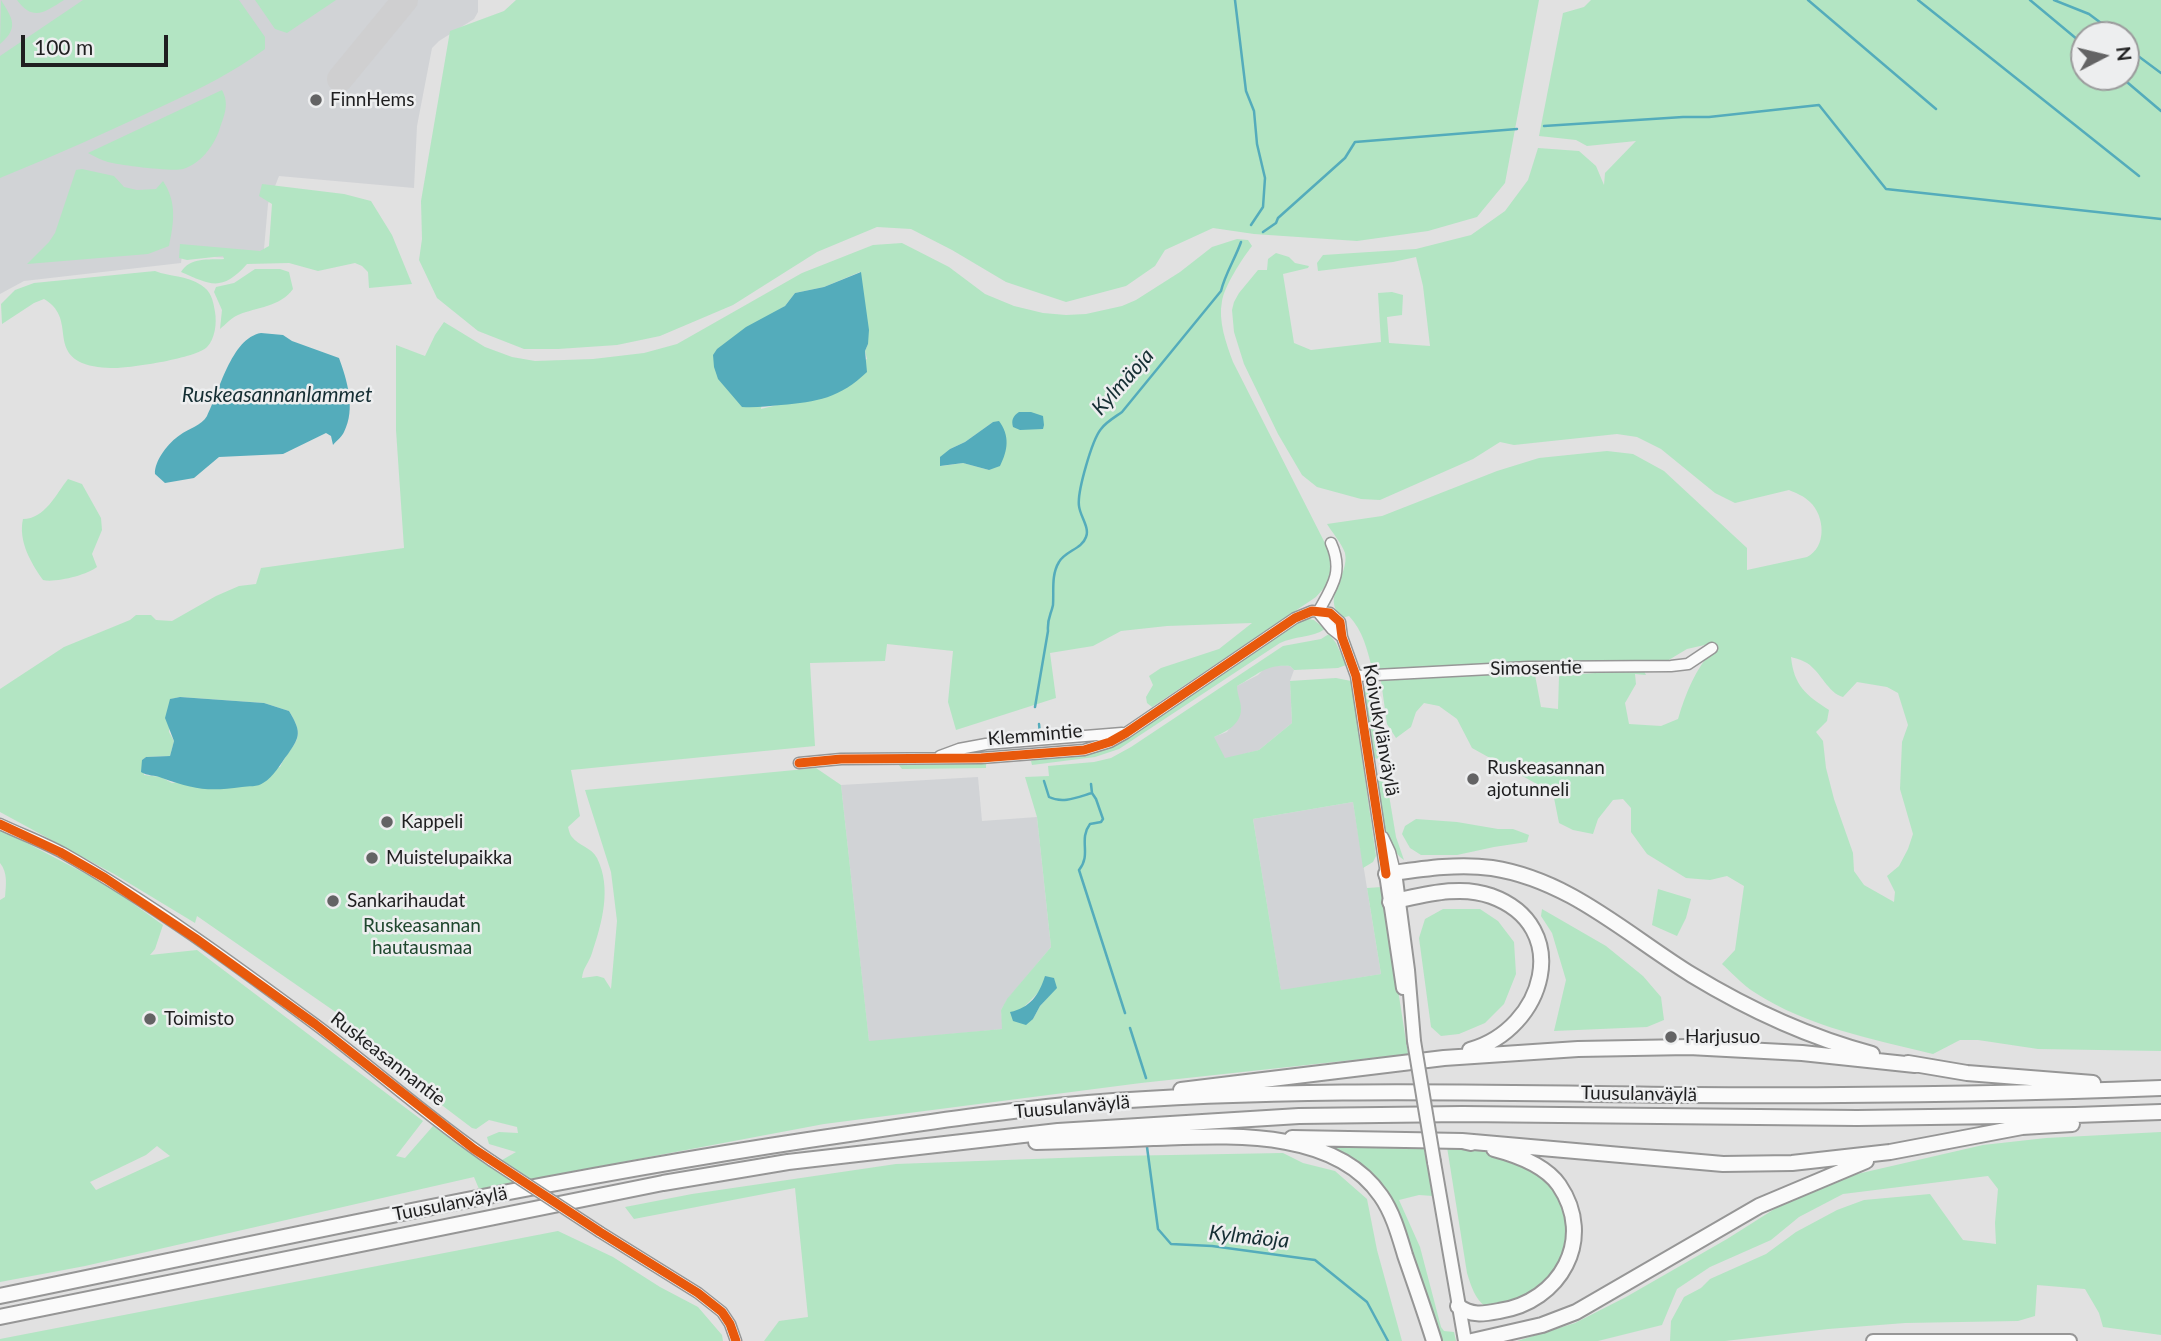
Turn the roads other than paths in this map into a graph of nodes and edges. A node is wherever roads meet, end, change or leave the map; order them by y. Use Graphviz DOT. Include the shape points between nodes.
graph roads {
  1 [pos="1331,543"];
  2 [pos="1318,612"];
  3 [pos="1712,648"];
  4 [pos="1356,676"];
  5 [pos="800,763"];
  6 [pos="0,824"];
  7 [pos="1390,873"];
  8 [pos="1394,901"];
  9 [pos="1444,1058"];
  10 [pos="1915,1065"];
  11 [pos="2161,1088"];
  12 [pos="1087,1104"];
  13 [pos="2161,1112"];
  14 [pos="1266,1138"];
  15 [pos="1462,1141"];
  16 [pos="947,1143"];
  17 [pos="1890,1152"];
  18 [pos="0,1296"];
  19 [pos="1458,1306"];
  20 [pos="0,1317"];
  21 [pos="736,1341"];
  22 [pos="1434,1341"];
  23 [pos="1465,1341"];
  24 [pos="1472,1341"];
  25 [pos="1874,1341"];
  26 [pos="2070,1341"];
  1 -- 2 [label="street" via="1337,574"];
  2 -- 4 [label="street, Koivukylänväylä" via="1330,613 1340,622"];
  2 -- 5 [label="street, Klemmintie" via="1295,618 1126,733 986,744 937,757"];
  3 -- 4 [label="street, Simosentie" via="1688,664 1671,666 1529,667"];
  4 -- 7 [label="street, Koivukylänväylä" via="1379,828 1390,852"];
  6 -- 21 [label="street, Ruskeasannantie, bridge" via="105,878 195,938 492,1161 706,1299 722,1312"];
  7 -- 8 [label="main road, Koivukylänväylä"];
  7 -- 10 [label="highway" via="1473,866 1542,882 1586,904 1690,974 1768,1016 1819,1038"];
  8 -- 9 [label="highway" via="1442,892 1489,895 1523,915 1539,946 1540,980 1535,997 1514,1026 1485,1046"];
  8 -- 19 [label="main road, Koivukylänväylä, bridge" via="1400,971"];
  9 -- 10 [label="highway" via="1689,1047"];
  9 -- 12 [label="highway"];
  10 -- 11 [label="highway"];
  11 -- 12 [label="highway, Tuusulanväylä" via="1855,1095 1298,1094"];
  12 -- 18 [label="highway, Tuusulanväylä" via="943,1120 660,1163"];
  13 -- 16 [label="highway, Tuusulanväylä" via="1857,1118 1299,1116"];
  13 -- 17 [label="highway" via="2022,1127"];
  14 -- 15 [label="highway"];
  14 -- 16 [label="highway"];
  14 -- 22 [label="highway" via="1327,1153 1366,1177 1393,1220"];
  15 -- 17 [label="highway" via="1723,1164 1792,1163"];
  15 -- 19 [label="highway" via="1507,1153 1545,1171 1567,1200 1574,1236 1563,1271 1539,1297 1482,1314"];
  16 -- 20 [label="highway, Tuusulanväylä" via="663,1183"];
  17 -- 24 [label="highway" via="1759,1206 1576,1312"];
  19 -- 23 [label="main road, Koivukylänväylä"];
  25 -- 26 [label="main road"];
}
